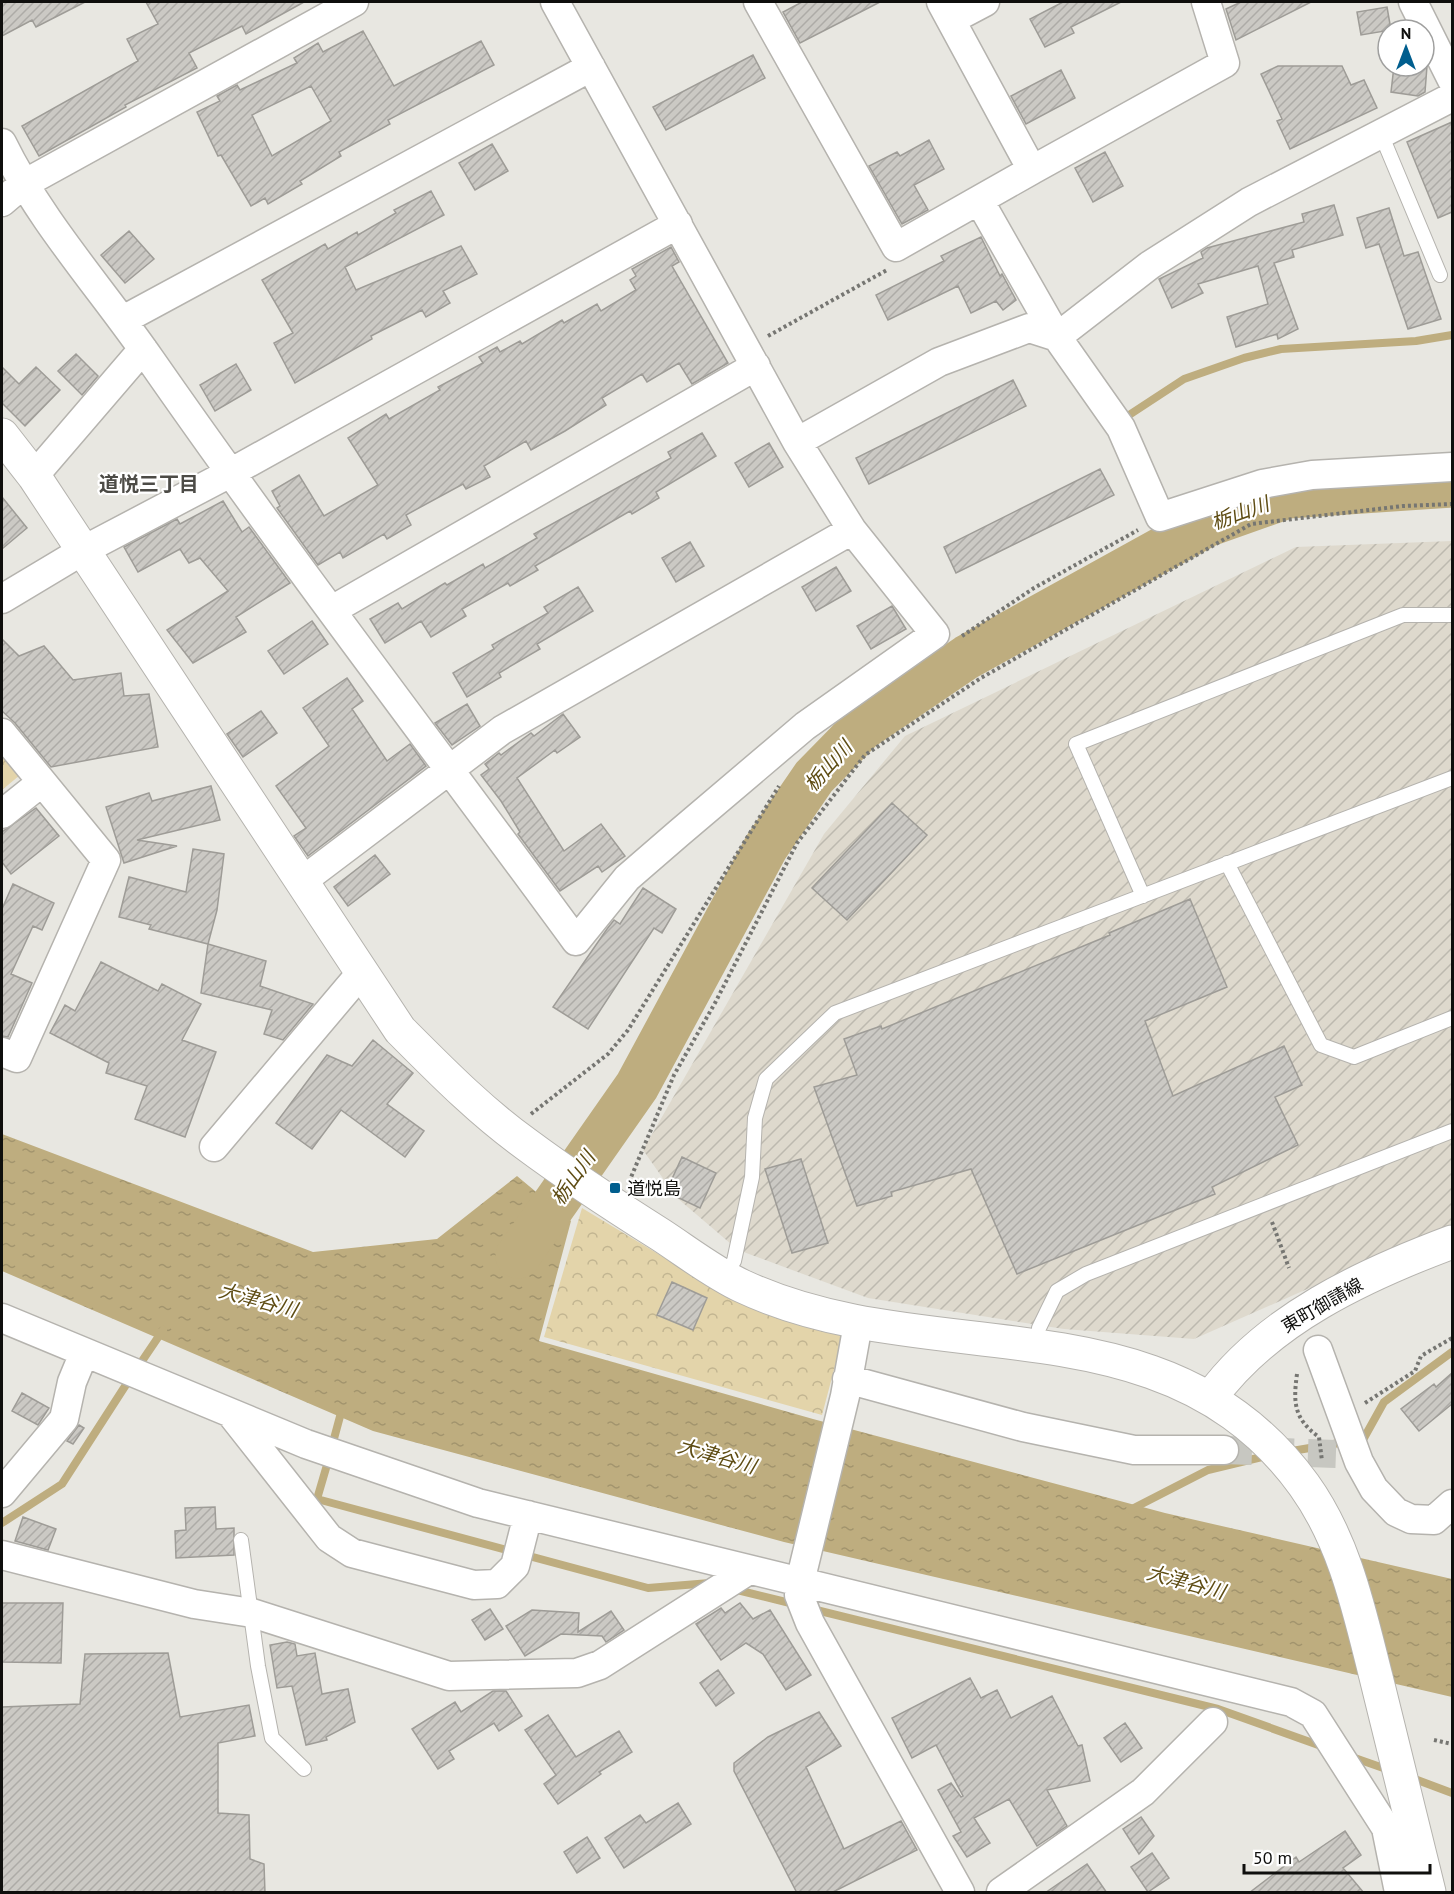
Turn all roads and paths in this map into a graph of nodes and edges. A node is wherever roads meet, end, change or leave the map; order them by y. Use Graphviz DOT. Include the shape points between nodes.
graph roads {
  1 [pos="354,2"];
  2 [pos="555,2"];
  3 [pos="758,2"];
  4 [pos="985,2"];
  5 [pos="1206,2"];
  6 [pos="1413,2"];
  7 [pos="946,11"];
  8 [pos="591,67"];
  9 [pos="1452,80"];
  10 [pos="1452,97"];
  11 [pos="1381,134"];
  12 [pos="2,143"];
  13 [pos="1032,170"];
  14 [pos="12,194"];
  15 [pos="979,200"];
  16 [pos="678,224"];
  17 [pos="895,265"];
  18 [pos="1440,275"];
  19 [pos="123,320"];
  20 [pos="1057,337"];
  21 [pos="762,339"];
  22 [pos="143,350"];
  23 [pos="756,366"];
  24 [pos="2,435"];
  25 [pos="797,442"];
  26 [pos="1452,467"];
  27 [pos="230,473"];
  28 [pos="34,476"];
  29 [pos="1452,504"];
  30 [pos="1160,517"];
  31 [pos="852,530"];
  32 [pos="82,551"];
  33 [pos="2,599"];
  34 [pos="332,610"];
  35 [pos="1452,615"];
  36 [pos="958,638"];
  37 [pos="2,733"];
  38 [pos="450,769"];
  39 [pos="1452,778"];
  40 [pos="42,782"];
  41 [pos="782,782"];
  42 [pos="2,814"];
  43 [pos="1227,864"];
  44 [pos="301,882"];
  45 [pos="1143,896"];
  46 [pos="361,973"];
  47 [pos="1452,1018"];
  48 [pos="2,1052"];
  49 [pos="1452,1131"];
  50 [pos="516,1137"];
  51 [pos="214,1147"];
  52 [pos="616,1194"];
  53 [pos="1266,1204"];
  54 [pos="1452,1242"];
  55 [pos="1289,1268"];
  56 [pos="724,1275"];
  57 [pos="2,1318"];
  58 [pos="858,1324"];
  59 [pos="1039,1328"];
  60 [pos="1452,1338"];
  61 [pos="1318,1350"];
  62 [pos="84,1353"];
  63 [pos="846,1388"];
  64 [pos="1211,1397"];
  65 [pos="231,1413"];
  66 [pos="1344,1417"];
  67 [pos="1224,1450"];
  68 [pos="2,1493"];
  69 [pos="528,1515"];
  70 [pos="1446,1518"];
  71 [pos="242,1540"];
  72 [pos="2,1555"];
  73 [pos="749,1570"];
  74 [pos="800,1582"];
  75 [pos="252,1613"];
  76 [pos="1213,1722"];
  77 [pos="1434,1740"];
  78 [pos="1452,1744"];
  79 [pos="304,1769"];
  80 [pos="960,1893"];
  81 [pos="1001,1893"];
  82 [pos="1399,1893"];
  83 [pos="1429,1893"];
  1 -- 14 [label="street"];
  2 -- 8 [label="street"];
  3 -- 15 [label="street" via="896,247"];
  4 -- 7 [label="street"];
  5 -- 13 [label="street" via="1225,63"];
  6 -- 9 [label="street"];
  7 -- 13 [label="street"];
  8 -- 16 [label="street"];
  8 -- 19 [label="street"];
  10 -- 11 [label="street"];
  11 -- 18 [label="lane"];
  11 -- 20 [label="street" via="1249,202 1150,265"];
  12 -- 14 [label="street"];
  13 -- 15 [label="street"];
  14 -- 19 [label="street"];
  15 -- 20 [label="street"];
  16 -- 23 [label="street"];
  16 -- 27 [label="street"];
  17 -- 21 [label="path"];
  19 -- 22 [label="street"];
  20 -- 25 [label="street" via="1029,328 939,362"];
  20 -- 30 [label="street" via="1121,429"];
  22 -- 27 [label="street"];
  22 -- 28 [label="street"];
  23 -- 25 [label="street"];
  23 -- 34 [label="street"];
  24 -- 28 [label="street"];
  25 -- 31 [label="street"];
  26 -- 30 [label="street" via="1302,477 1262,484"];
  27 -- 32 [label="street"];
  27 -- 34 [label="street"];
  28 -- 32 [label="street"];
  29 -- 52 [label="path" via="1251,524 981,678 866,755 797,843"];
  30 -- 36 [label="path" via="1034,588"];
  31 -- 38 [label="street" via="502,730"];
  31 -- 38 [label="street" via="935,634 805,726 678,833 627,878 576,941"];
  32 -- 33 [label="street"];
  32 -- 44 [label="street"];
  34 -- 38 [label="street"];
  35 -- 45 [label="lane" via="1403,615 1076,744"];
  37 -- 40 [label="street"];
  38 -- 44 [label="street"];
  39 -- 43 [label="lane"];
  40 -- 42 [label="street"];
  40 -- 48 [label="street" via="106,860 17,1058"];
  41 -- 50 [label="path" via="628,1030 608,1054"];
  43 -- 45 [label="lane"];
  43 -- 47 [label="lane" via="1321,1045 1354,1057"];
  44 -- 46 [label="street"];
  45 -- 56 [label="lane" via="835,1013 766,1079 755,1118 752,1178 735,1261"];
  46 -- 50 [label="street" via="400,1030 457,1087"];
  46 -- 51 [label="street"];
  49 -- 53 [label="lane"];
  50 -- 52 [label="street"];
  52 -- 56 [label="street"];
  53 -- 55 [label="path"];
  53 -- 59 [label="lane" via="1086,1274 1057,1291"];
  54 -- 64 [label="street, 東町御請線" via="1397,1262 1289,1322 1235,1368"];
  56 -- 58 [label="street" via="741,1286 795,1306"];
  57 -- 62 [label="street"];
  58 -- 63 [label="street"];
  58 -- 64 [label="street" via="1034,1344 1146,1370"];
  60 -- 66 [label="path" via="1421,1356 1415,1371"];
  61 -- 66 [label="street"];
  62 -- 65 [label="street"];
  62 -- 68 [label="street" via="72,1382 64,1419"];
  63 -- 67 [label="street" via="1134,1449"];
  63 -- 74 [label="street"];
  64 -- 83 [label="street" via="1264,1440 1306,1488 1342,1554"];
  65 -- 69 [label="street" via="306,1444 478,1503"];
  65 -- 69 [label="street" via="329,1538 352,1553 474,1585 497,1584 515,1566"];
  66 -- 70 [label="street" via="1348,1455 1396,1512 1411,1520"];
  69 -- 73 [label="street"];
  71 -- 75 [label="lane"];
  72 -- 75 [label="street" via="194,1604"];
  73 -- 74 [label="street"];
  73 -- 75 [label="street" via="600,1665 577,1672 449,1676"];
  74 -- 80 [label="street" via="799,1595 810,1623"];
  74 -- 82 [label="street" via="1291,1702 1313,1714 1386,1828"];
  75 -- 79 [label="lane" via="272,1738"];
  76 -- 81 [label="street" via="1143,1792"];
  77 -- 78 [label="path"];
}
